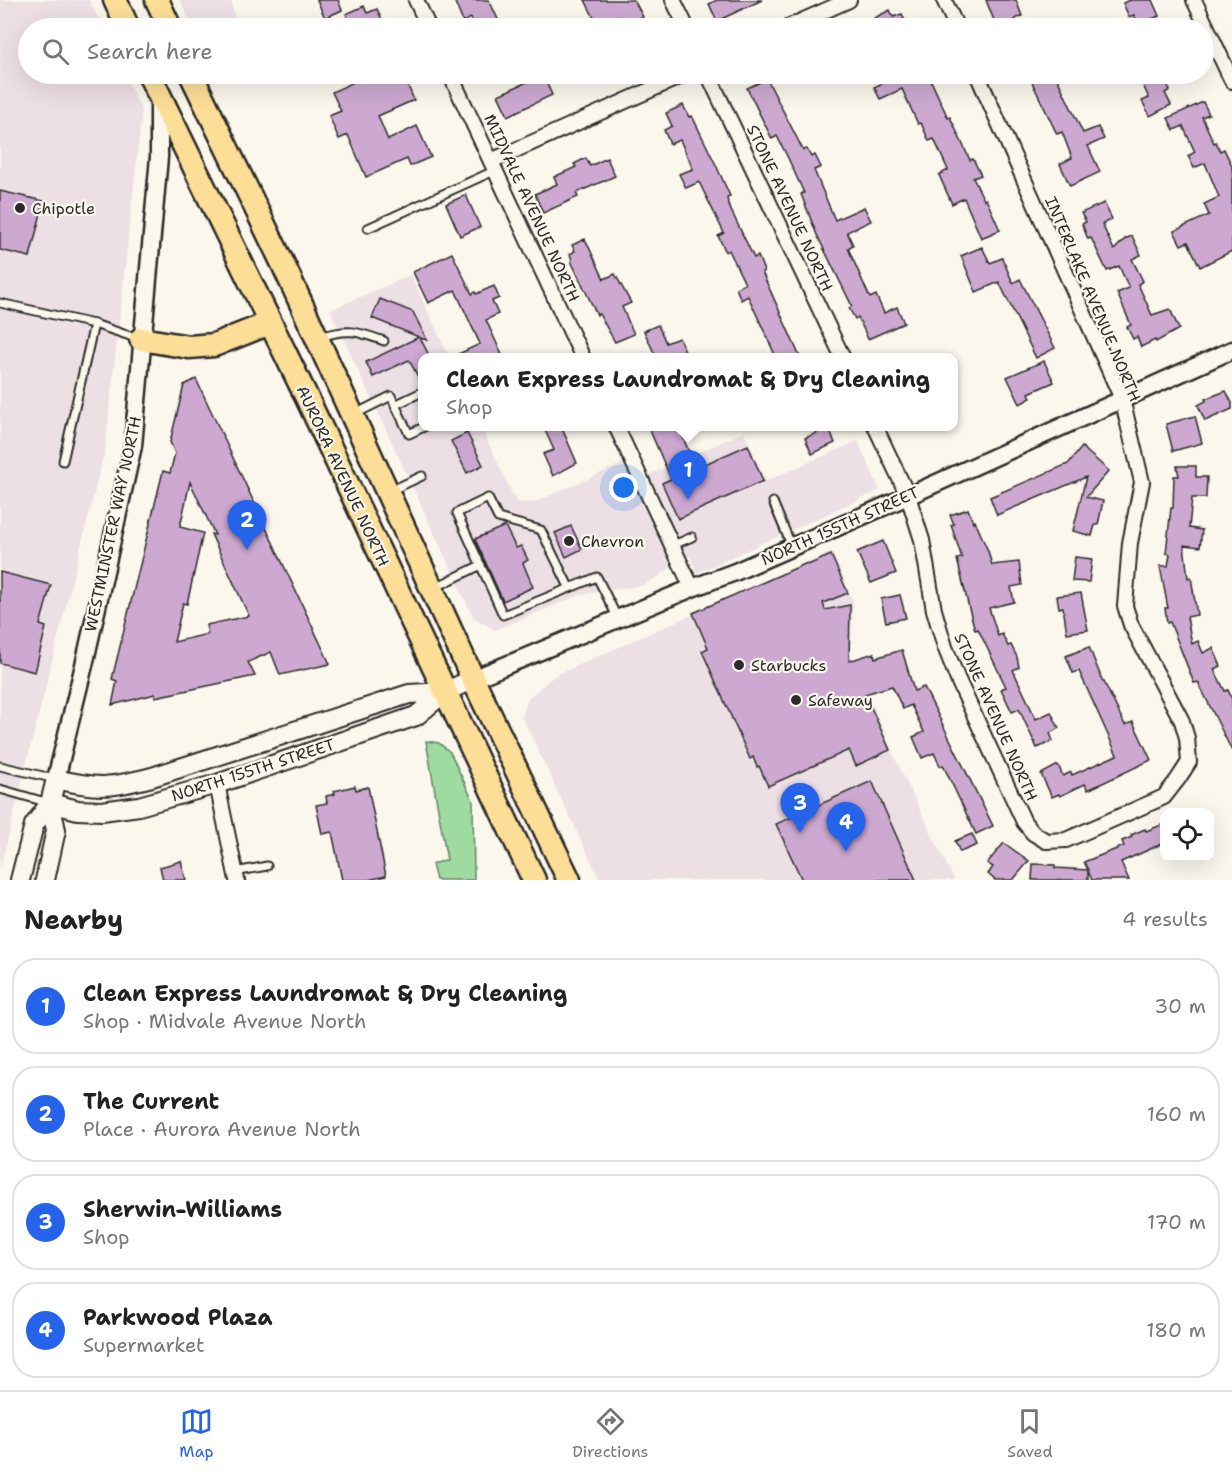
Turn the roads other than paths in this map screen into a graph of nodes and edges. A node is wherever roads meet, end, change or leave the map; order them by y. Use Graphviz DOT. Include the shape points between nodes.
graph roads {
  1 [pos="115,0"];
  2 [pos="157,0"];
  3 [pos="416,0"];
  4 [pos="673,0"];
  5 [pos="849,0"];
  6 [pos="944,0"];
  7 [pos="1194,0"];
  8 [pos="123,18"];
  9 [pos="165,18"];
  10 [pos="424,18"];
  11 [pos="682,18"];
  12 [pos="808,18"];
  13 [pos="952,18"];
  14 [pos="1202,18"];
  15 [pos="1214,43"];
  16 [pos="1232,81"];
  17 [pos="153,84"];
  18 [pos="196,84"];
  19 [pos="455,84"];
  20 [pos="665,84"];
  21 [pos="713,84"];
  22 [pos="981,84"];
  23 [pos="159,97"];
  24 [pos="493,165"];
  25 [pos="368,228"];
  26 [pos="0,303"];
  27 [pos="270,323"];
  28 [pos="94,324"];
  29 [pos="317,337"];
  30 [pos="141,339"];
  31 [pos="384,341"];
  32 [pos="1232,350"];
  33 [pos="581,353"];
  34 [pos="841,353"];
  35 [pos="418,394"];
  36 [pos="1122,399"];
  37 [pos="395,405"];
  38 [pos="353,415"];
  39 [pos="418,430"];
  40 [pos="618,431"];
  41 [pos="877,431"];
  42 [pos="63,461"];
  43 [pos="422,476"];
  44 [pos="388,492"];
  45 [pos="909,496"];
  46 [pos="773,502"];
  47 [pos="692,537"];
  48 [pos="671,546"];
  49 [pos="792,547"];
  50 [pos="481,565"];
  51 [pos="569,587"];
  52 [pos="692,588"];
  53 [pos="432,589"];
  54 [pos="618,619"];
  55 [pos="473,679"];
  56 [pos="445,692"];
  57 [pos="0,766"];
  58 [pos="56,779"];
  59 [pos="218,784"];
  60 [pos="0,789"];
  61 [pos="50,803"];
  62 [pos="1046,841"];
  63 [pos="267,866"];
  64 [pos="236,876"];
  65 [pos="20,880"];
  66 [pos="45,880"];
  67 [pos="534,880"];
  68 [pos="569,880"];
  1 -- 8 [label="highway"];
  2 -- 9 [label="highway"];
  3 -- 10 [label="street"];
  4 -- 11 [label="street"];
  5 -- 12 [label="street"];
  6 -- 13 [label="street"];
  7 -- 14 [label="street"];
  15 -- 16 [label="street"];
  17 -- 23 [label="highway, AURORA AVENUE NORTH"];
  18 -- 29 [label="highway, AURORA AVENUE NORTH"];
  19 -- 24 [label="street, MIDVALE AVENUE NORTH"];
  20 -- 24 [label="street"];
  21 -- 34 [label="street, STONE AVENUE NORTH"];
  22 -- 36 [label="street, INTERLAKE AVENUE NORTH"];
  23 -- 27 [label="highway, AURORA AVENUE NORTH"];
  23 -- 30 [label="street, WESTMINSTER WAY NORTH" via="159,158"];
  24 -- 25 [label="lane"];
  24 -- 33 [label="street, MIDVALE AVENUE NORTH"];
  26 -- 28 [label="lane"];
  27 -- 30 [label="highway" via="214,345 189,347"];
  27 -- 56 [label="highway, AURORA AVENUE NORTH"];
  28 -- 30 [label="lane"];
  28 -- 42 [label="lane"];
  29 -- 31 [label="lane" via="357,331"];
  29 -- 38 [label="highway, AURORA AVENUE NORTH"];
  30 -- 58 [label="street, WESTMINSTER WAY NORTH" via="133,446"];
  32 -- 36 [label="street, NORTH 155TH STREET"];
  35 -- 37 [label="lane"];
  36 -- 45 [label="street, NORTH 155TH STREET"];
  36 -- 62 [label="street, INTERLAKE AVENUE NORTH" via="1142,482 1130,543 1125,606 1131,626 1182,721 1189,762 1164,797 1066,840"];
  37 -- 38 [label="lane" via="392,396"];
  37 -- 39 [label="lane" via="409,434"];
  38 -- 44 [label="highway, AURORA AVENUE NORTH"];
  40 -- 48 [label="street"];
  41 -- 45 [label="street, STONE AVENUE NORTH"];
  43 -- 44 [label="lane"];
  44 -- 53 [label="highway, AURORA AVENUE NORTH"];
  45 -- 49 [label="street, NORTH 155TH STREET"];
  45 -- 62 [label="street, STONE AVENUE NORTH" via="922,540 934,610 958,680 1024,822"];
  46 -- 49 [label="lane"];
  47 -- 48 [label="lane"];
  48 -- 52 [label="street"];
  49 -- 52 [label="street, NORTH 155TH STREET"];
  50 -- 51 [label="lane" via="503,615"];
  50 -- 51 [label="lane" via="457,513 488,498 498,518 541,530"];
  50 -- 53 [label="lane"];
  51 -- 54 [label="lane" via="597,577"];
  52 -- 54 [label="street, NORTH 155TH STREET"];
  53 -- 55 [label="highway, AURORA AVENUE NORTH"];
  54 -- 55 [label="street, NORTH 155TH STREET"];
  55 -- 56 [label="main road, NORTH 155TH STREET"];
  55 -- 68 [label="highway, AURORA AVENUE NORTH"];
  56 -- 58 [label="main road, NORTH 155TH STREET" via="409,694 121,785 104,788"];
  56 -- 59 [label="main road, NORTH 155TH STREET" via="416,716"];
  56 -- 67 [label="highway, AURORA AVENUE NORTH"];
  57 -- 58 [label="lane"];
  58 -- 61 [label="main road, WESTMINSTER WAY NORTH"];
  59 -- 61 [label="main road, NORTH 155TH STREET" via="139,806 102,811"];
  59 -- 64 [label="street"];
  60 -- 61 [label="lane"];
  61 -- 65 [label="main road, WESTMINSTER WAY NORTH" via="34,825"];
  61 -- 66 [label="main road, WESTMINSTER WAY NORTH" via="56,830"];
  63 -- 64 [label="lane"];
}
